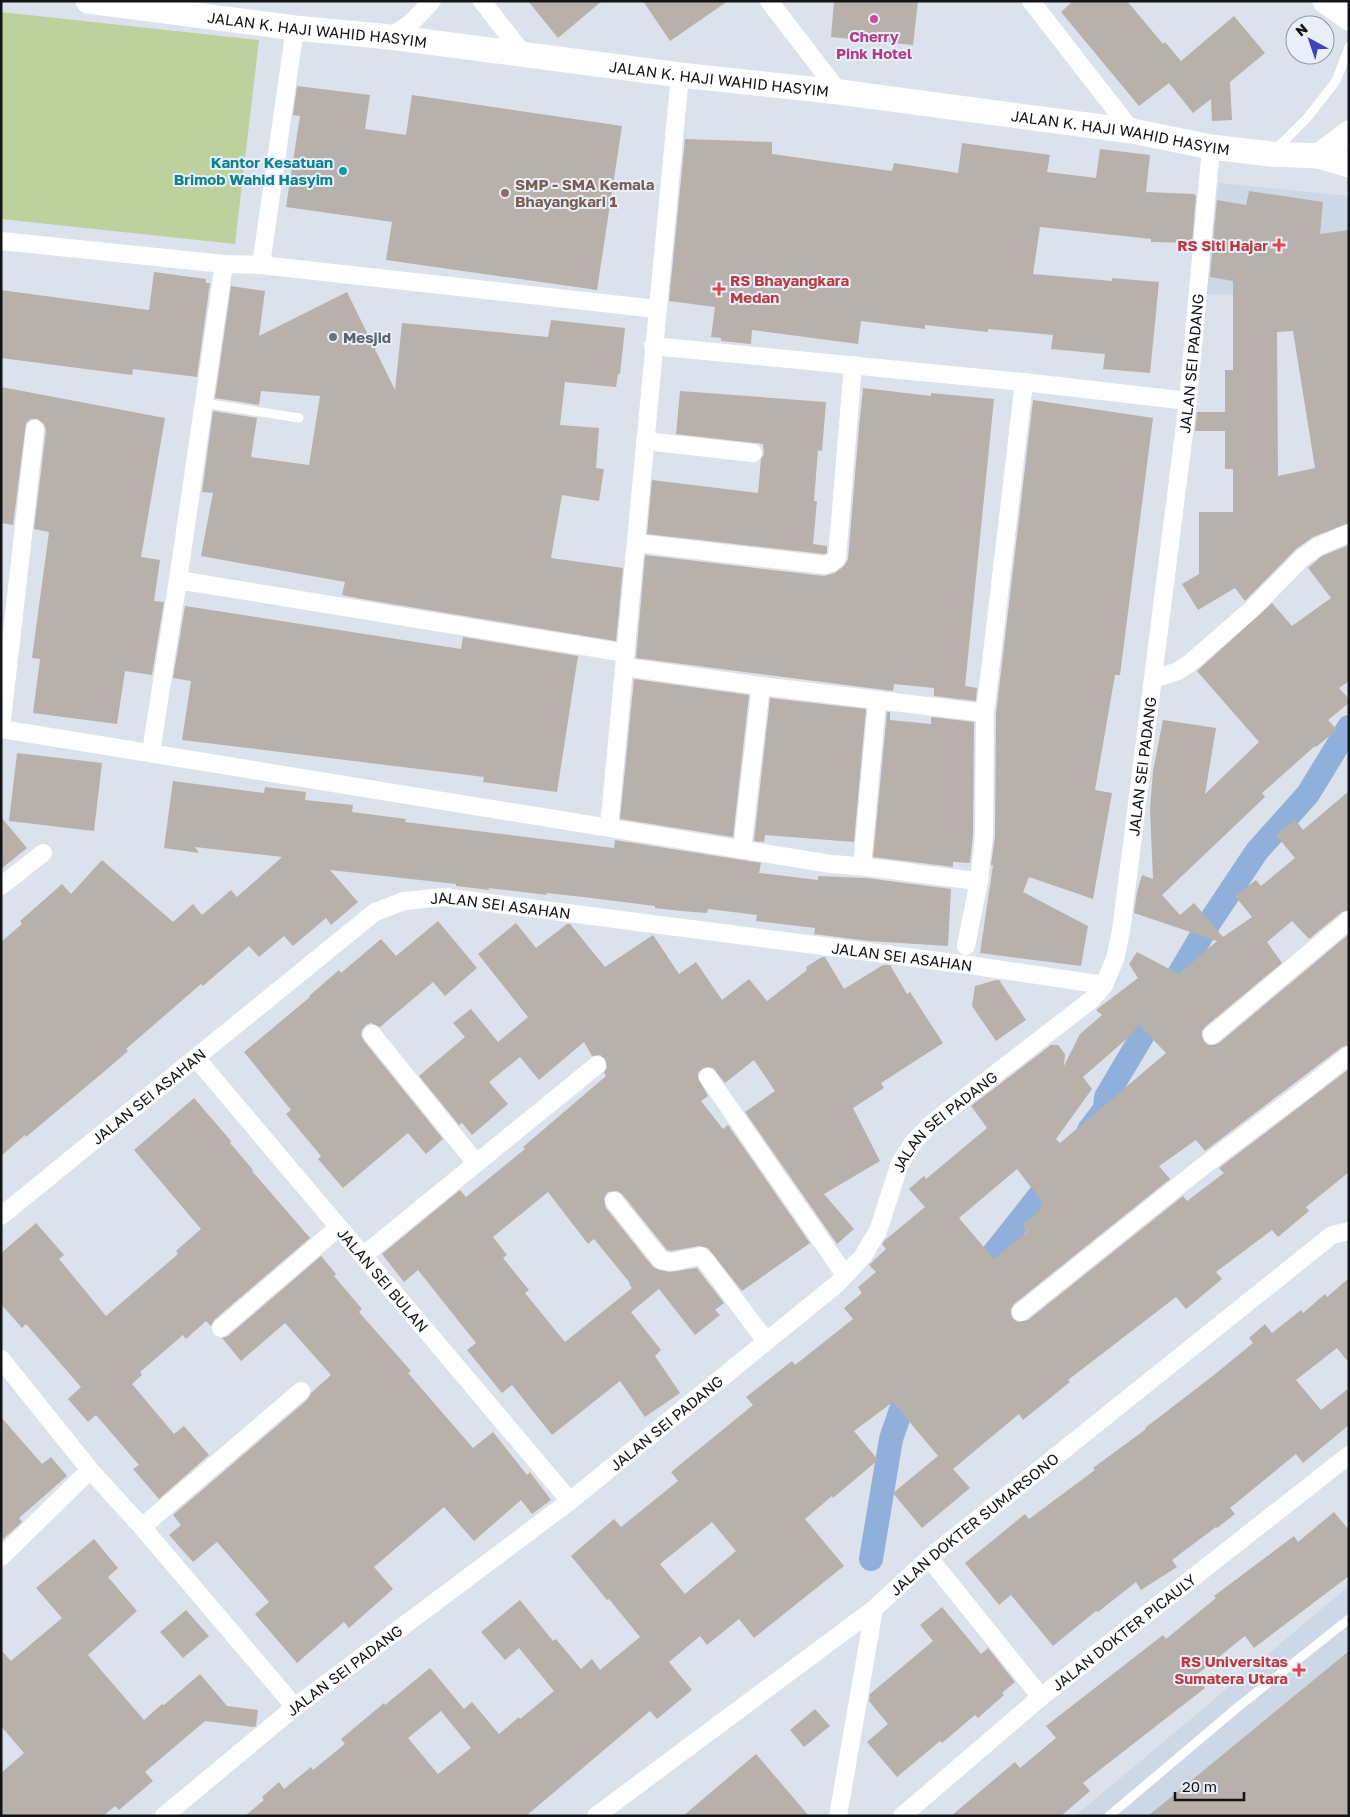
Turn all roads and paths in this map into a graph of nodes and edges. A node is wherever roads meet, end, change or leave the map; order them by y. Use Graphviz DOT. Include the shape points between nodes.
graph roads {
  1 [pos="88,1"];
  2 [pos="432,1"];
  3 [pos="482,1"];
  4 [pos="769,1"];
  5 [pos="1031,1"];
  6 [pos="1325,1"];
  7 [pos="142,5"];
  8 [pos="1349,18"];
  9 [pos="295,28"];
  10 [pos="390,36"];
  11 [pos="1349,47"];
  12 [pos="524,55"];
  13 [pos="680,75"];
  14 [pos="839,92"];
  15 [pos="1132,131"];
  16 [pos="1349,132"];
  17 [pos="1349,138"];
  18 [pos="1211,147"];
  19 [pos="1271,154"];
  20 [pos="1319,156"];
  21 [pos="1349,165"];
  22 [pos="1,241"];
  23 [pos="224,264"];
  24 [pos="261,265"];
  25 [pos="657,308"];
  26 [pos="653,346"];
  27 [pos="853,365"];
  28 [pos="1024,382"];
  29 [pos="1188,401"];
  30 [pos="204,403"];
  31 [pos="299,418"];
  32 [pos="35,429"];
  33 [pos="645,441"];
  34 [pos="753,454"];
  35 [pos="1349,533"];
  36 [pos="636,543"];
  37 [pos="178,580"];
  38 [pos="625,660"];
  39 [pos="1154,679"];
  40 [pos="760,686"];
  41 [pos="877,701"];
  42 [pos="985,713"];
  43 [pos="1,729"];
  44 [pos="151,752"];
  45 [pos="609,827"];
  46 [pos="742,849"];
  47 [pos="43,853"];
  48 [pos="862,866"];
  49 [pos="979,881"];
  50 [pos="1,886"];
  51 [pos="1349,920"];
  52 [pos="966,946"];
  53 [pos="1104,985"];
  54 [pos="372,1034"];
  55 [pos="1212,1036"];
  56 [pos="1349,1055"];
  57 [pos="196,1058"];
  58 [pos="597,1065"];
  59 [pos="708,1077"];
  60 [pos="476,1163"];
  61 [pos="614,1201"];
  62 [pos="1,1216"];
  63 [pos="339,1227"];
  64 [pos="1349,1231"];
  65 [pos="364,1255"];
  66 [pos="845,1275"];
  67 [pos="1021,1312"];
  68 [pos="220,1328"];
  69 [pos="766,1341"];
  70 [pos="1,1359"];
  71 [pos="301,1391"];
  72 [pos="1349,1455"];
  73 [pos="90,1470"];
  74 [pos="570,1501"];
  75 [pos="142,1527"];
  76 [pos="1,1557"];
  77 [pos="929,1558"];
  78 [pos="874,1609"];
  79 [pos="1349,1619"];
  80 [pos="1042,1698"];
  81 [pos="295,1706"];
  82 [pos="164,1816"];
  83 [pos="596,1816"];
  84 [pos="838,1816"];
  85 [pos="902,1816"];
  86 [pos="1109,1816"];
  1 -- 7 [label="street, JALAN K. HAJI WAHID HASYIM"];
  2 -- 10 [label="street" via="411,23"];
  3 -- 12 [label="street"];
  4 -- 14 [label="street"];
  5 -- 15 [label="street"];
  6 -- 8 [label="street"];
  7 -- 9 [label="street, JALAN K. HAJI WAHID HASYIM"];
  9 -- 10 [label="street, JALAN K. HAJI WAHID HASYIM"];
  9 -- 24 [label="street"];
  10 -- 12 [label="street, JALAN K. HAJI WAHID HASYIM"];
  11 -- 19 [label="lane" via="1336,81 1307,118"];
  12 -- 13 [label="street, JALAN K. HAJI WAHID HASYIM"];
  13 -- 14 [label="street, JALAN K. HAJI WAHID HASYIM"];
  13 -- 25 [label="street"];
  14 -- 15 [label="street, JALAN K. HAJI WAHID HASYIM"];
  15 -- 18 [label="street, JALAN K. HAJI WAHID HASYIM"];
  16 -- 20 [label="street"];
  17 -- 20 [label="street"];
  18 -- 19 [label="street, JALAN K. HAJI WAHID HASYIM"];
  18 -- 29 [label="street, JALAN SEI PADANG"];
  19 -- 20 [label="street, JALAN K. HAJI WAHID HASYIM"];
  20 -- 21 [label="street, JALAN K. HAJI WAHID HASYIM"];
  22 -- 23 [label="street"];
  23 -- 24 [label="street"];
  23 -- 30 [label="street"];
  24 -- 25 [label="street"];
  25 -- 26 [label="street"];
  26 -- 27 [label="street"];
  26 -- 33 [label="street"];
  27 -- 28 [label="street"];
  27 -- 36 [label="street" via="837,558 831,563 825,565"];
  28 -- 29 [label="street"];
  28 -- 42 [label="street"];
  29 -- 39 [label="street, JALAN SEI PADANG"];
  30 -- 31 [label="lane"];
  30 -- 37 [label="street"];
  32 -- 43 [label="street"];
  33 -- 34 [label="street"];
  33 -- 36 [label="street"];
  35 -- 39 [label="street" via="1317,547 1302,558 1252,609 1190,663"];
  36 -- 38 [label="street"];
  37 -- 38 [label="street"];
  37 -- 44 [label="street"];
  38 -- 40 [label="street"];
  38 -- 45 [label="street"];
  39 -- 53 [label="street, JALAN SEI PADANG" via="1121,931 1115,959"];
  40 -- 41 [label="street"];
  40 -- 46 [label="street"];
  41 -- 42 [label="street"];
  41 -- 48 [label="street"];
  42 -- 49 [label="street" via="984,836"];
  43 -- 44 [label="street"];
  44 -- 45 [label="street"];
  45 -- 46 [label="street"];
  46 -- 48 [label="street"];
  47 -- 50 [label="street"];
  48 -- 49 [label="street"];
  49 -- 52 [label="street"];
  51 -- 55 [label="street"];
  53 -- 57 [label="street, JALAN SEI ASAHAN" via="444,897 404,901 375,912"];
  53 -- 66 [label="street, JALAN SEI PADANG" via="1091,1000 932,1123 915,1140 900,1163 878,1231 863,1256"];
  54 -- 60 [label="street"];
  56 -- 67 [label="street"];
  57 -- 62 [label="street, JALAN SEI ASAHAN"];
  57 -- 63 [label="street, JALAN SEI BULAN"];
  58 -- 60 [label="street"];
  59 -- 66 [label="street"];
  60 -- 65 [label="street"];
  61 -- 69 [label="street" via="660,1260 671,1262 702,1256"];
  63 -- 65 [label="street, JALAN SEI BULAN"];
  63 -- 68 [label="street"];
  64 -- 77 [label="street, JALAN DOKTER SUMARSONO" via="1332,1235"];
  65 -- 74 [label="street, JALAN SEI BULAN"];
  66 -- 69 [label="street, JALAN SEI PADANG"];
  69 -- 74 [label="street, JALAN SEI PADANG"];
  70 -- 73 [label="street"];
  71 -- 75 [label="street"];
  72 -- 80 [label="street, JALAN DOKTER PICAULY"];
  73 -- 75 [label="street"];
  73 -- 76 [label="street"];
  74 -- 81 [label="street, JALAN SEI PADANG"];
  75 -- 81 [label="street"];
  77 -- 78 [label="street, JALAN DOKTER SUMARSONO"];
  77 -- 80 [label="street"];
  78 -- 83 [label="street, JALAN DOKTER SUMARSONO"];
  78 -- 84 [label="street"];
  79 -- 86 [label="lane"];
  80 -- 85 [label="street, JALAN DOKTER PICAULY"];
  81 -- 82 [label="street, JALAN SEI PADANG"];
}
